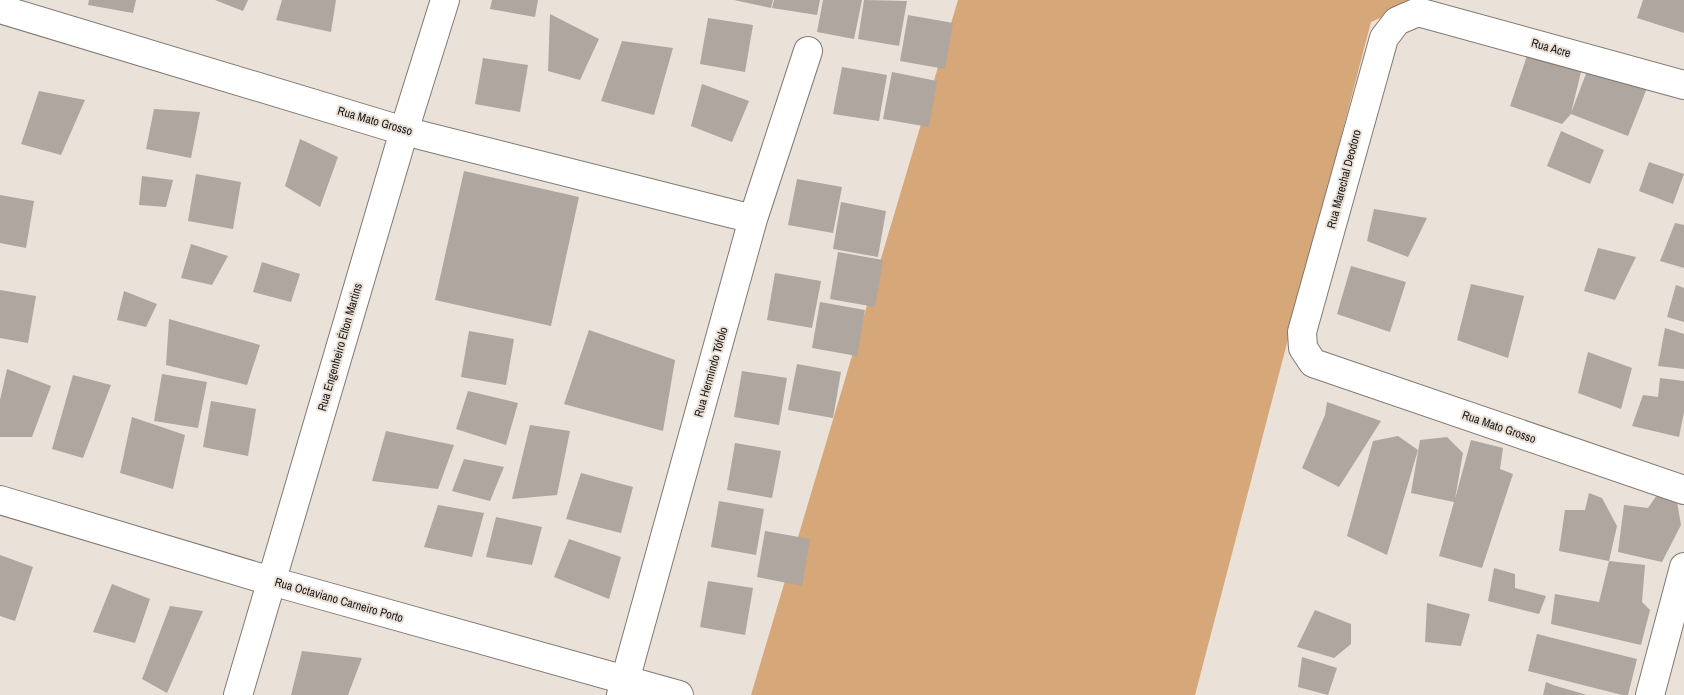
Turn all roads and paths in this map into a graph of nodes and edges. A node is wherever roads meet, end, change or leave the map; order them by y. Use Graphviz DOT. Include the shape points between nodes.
graph roads {
  1 [pos="445,0"];
  2 [pos="0,9"];
  3 [pos="1418,12"];
  4 [pos="808,51"];
  5 [pos="1684,85"];
  6 [pos="404,130"];
  7 [pos="753,219"];
  8 [pos="1313,363"];
  9 [pos="1684,490"];
  10 [pos="0,500"];
  11 [pos="1684,567"];
  12 [pos="271,581"];
  13 [pos="623,687"];
  14 [pos="238,695"];
  15 [pos="679,695"];
  16 [pos="1650,695"];
  1 -- 6 [label="street, Rua Engenheiro Élton Martins"];
  2 -- 6 [label="street, Rua Mato Grosso"];
  3 -- 5 [label="street, Rua Acre"];
  3 -- 8 [label="street, Rua Marechal Deodoro" via="1397,21 1384,38 1302,332 1303,348"];
  4 -- 7 [label="street, Rua Hermindo Tófolo"];
  6 -- 7 [label="street, Rua Mato Grosso"];
  6 -- 12 [label="street, Rua Engenheiro Élton Martins"];
  7 -- 13 [label="street, Rua Hermindo Tófolo"];
  8 -- 9 [label="street, Rua Mato Grosso"];
  10 -- 12 [label="street, Rua Octaviano Carneiro Porto"];
  11 -- 16 [label="street"];
  12 -- 13 [label="street, Rua Octaviano Carneiro Porto"];
  12 -- 14 [label="street, Rua Engenheiro Élton Martins"];
  13 -- 15 [label="street, Rua Octaviano Carneiro Porto"];
}
